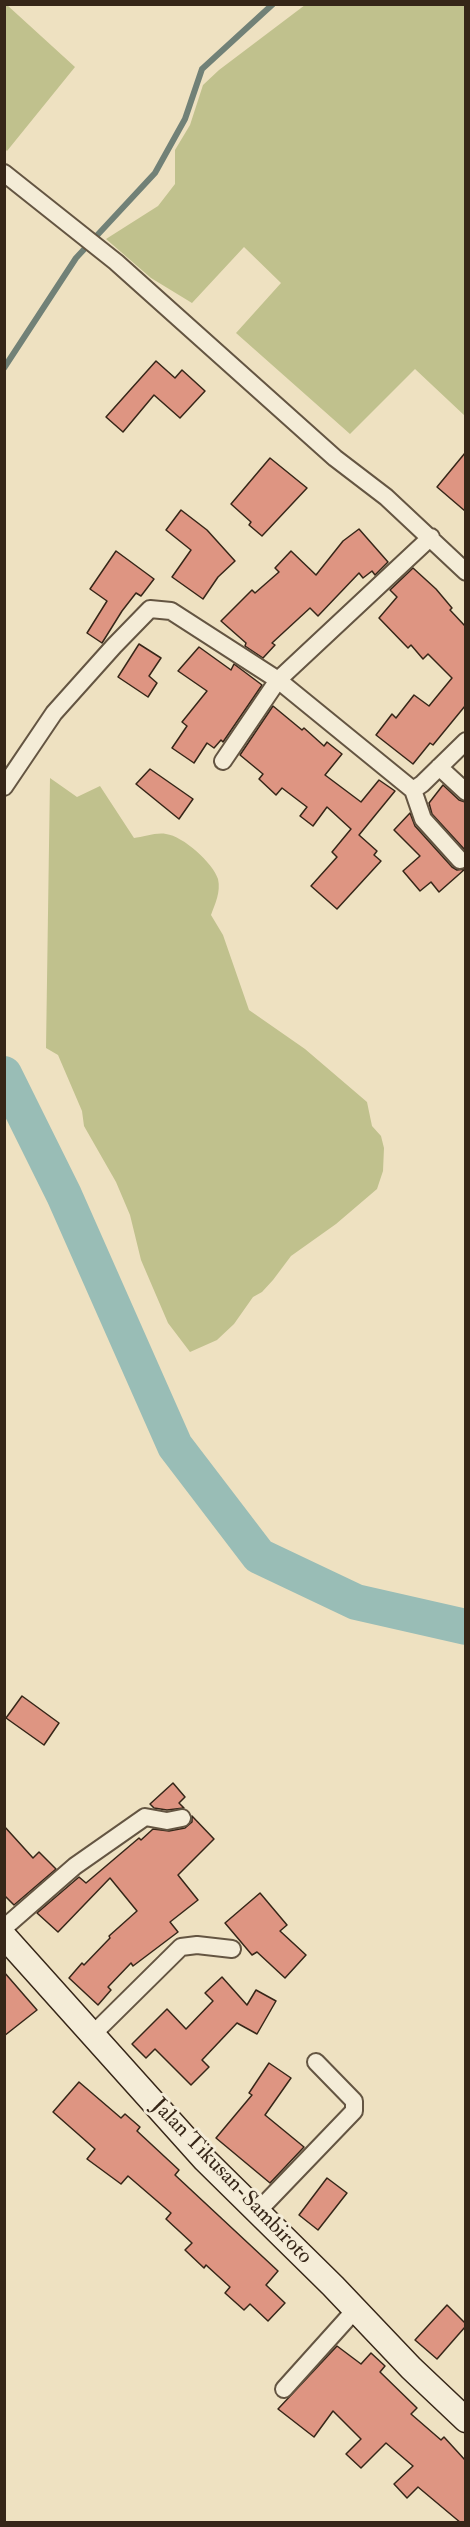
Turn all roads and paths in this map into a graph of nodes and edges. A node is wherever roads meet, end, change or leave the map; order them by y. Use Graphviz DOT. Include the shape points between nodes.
graph roads {
  1 [pos="4,173"];
  2 [pos="431,537"];
  3 [pos="465,572"];
  4 [pos="278,680"];
  5 [pos="465,741"];
  6 [pos="224,760"];
  7 [pos="439,767"];
  8 [pos="4,787"];
  9 [pos="413,790"];
  10 [pos="465,792"];
  11 [pos="460,860"];
  12 [pos="182,1818"];
  13 [pos="4,1928"];
  14 [pos="4,1936"];
  15 [pos="232,1949"];
  16 [pos="92,2035"];
  17 [pos="316,2062"];
  18 [pos="257,2212"];
  19 [pos="355,2310"];
  20 [pos="284,2389"];
  21 [pos="465,2420"];
  1 -- 2 [label="street" via="116,262 335,458"];
  2 -- 3 [label="street"];
  2 -- 4 [label="street"];
  4 -- 6 [label="street"];
  4 -- 8 [label="street" via="171,611 150,609 54,713"];
  4 -- 9 [label="street"];
  5 -- 7 [label="street"];
  7 -- 9 [label="street"];
  7 -- 10 [label="street"];
  9 -- 11 [label="street" via="423,819"];
  12 -- 13 [label="street" via="167,1821 145,1817 75,1866"];
  14 -- 16 [label="street, Jalan Tikusan-Sambiroto"];
  15 -- 16 [label="street" via="181,1947"];
  16 -- 18 [label="street, Jalan Tikusan-Sambiroto"];
  17 -- 18 [label="street" via="354,2101 354,2111"];
  18 -- 19 [label="street, Jalan Tikusan-Sambiroto"];
  19 -- 20 [label="street"];
  19 -- 21 [label="street, Jalan Tikusan-Sambiroto"];
}
